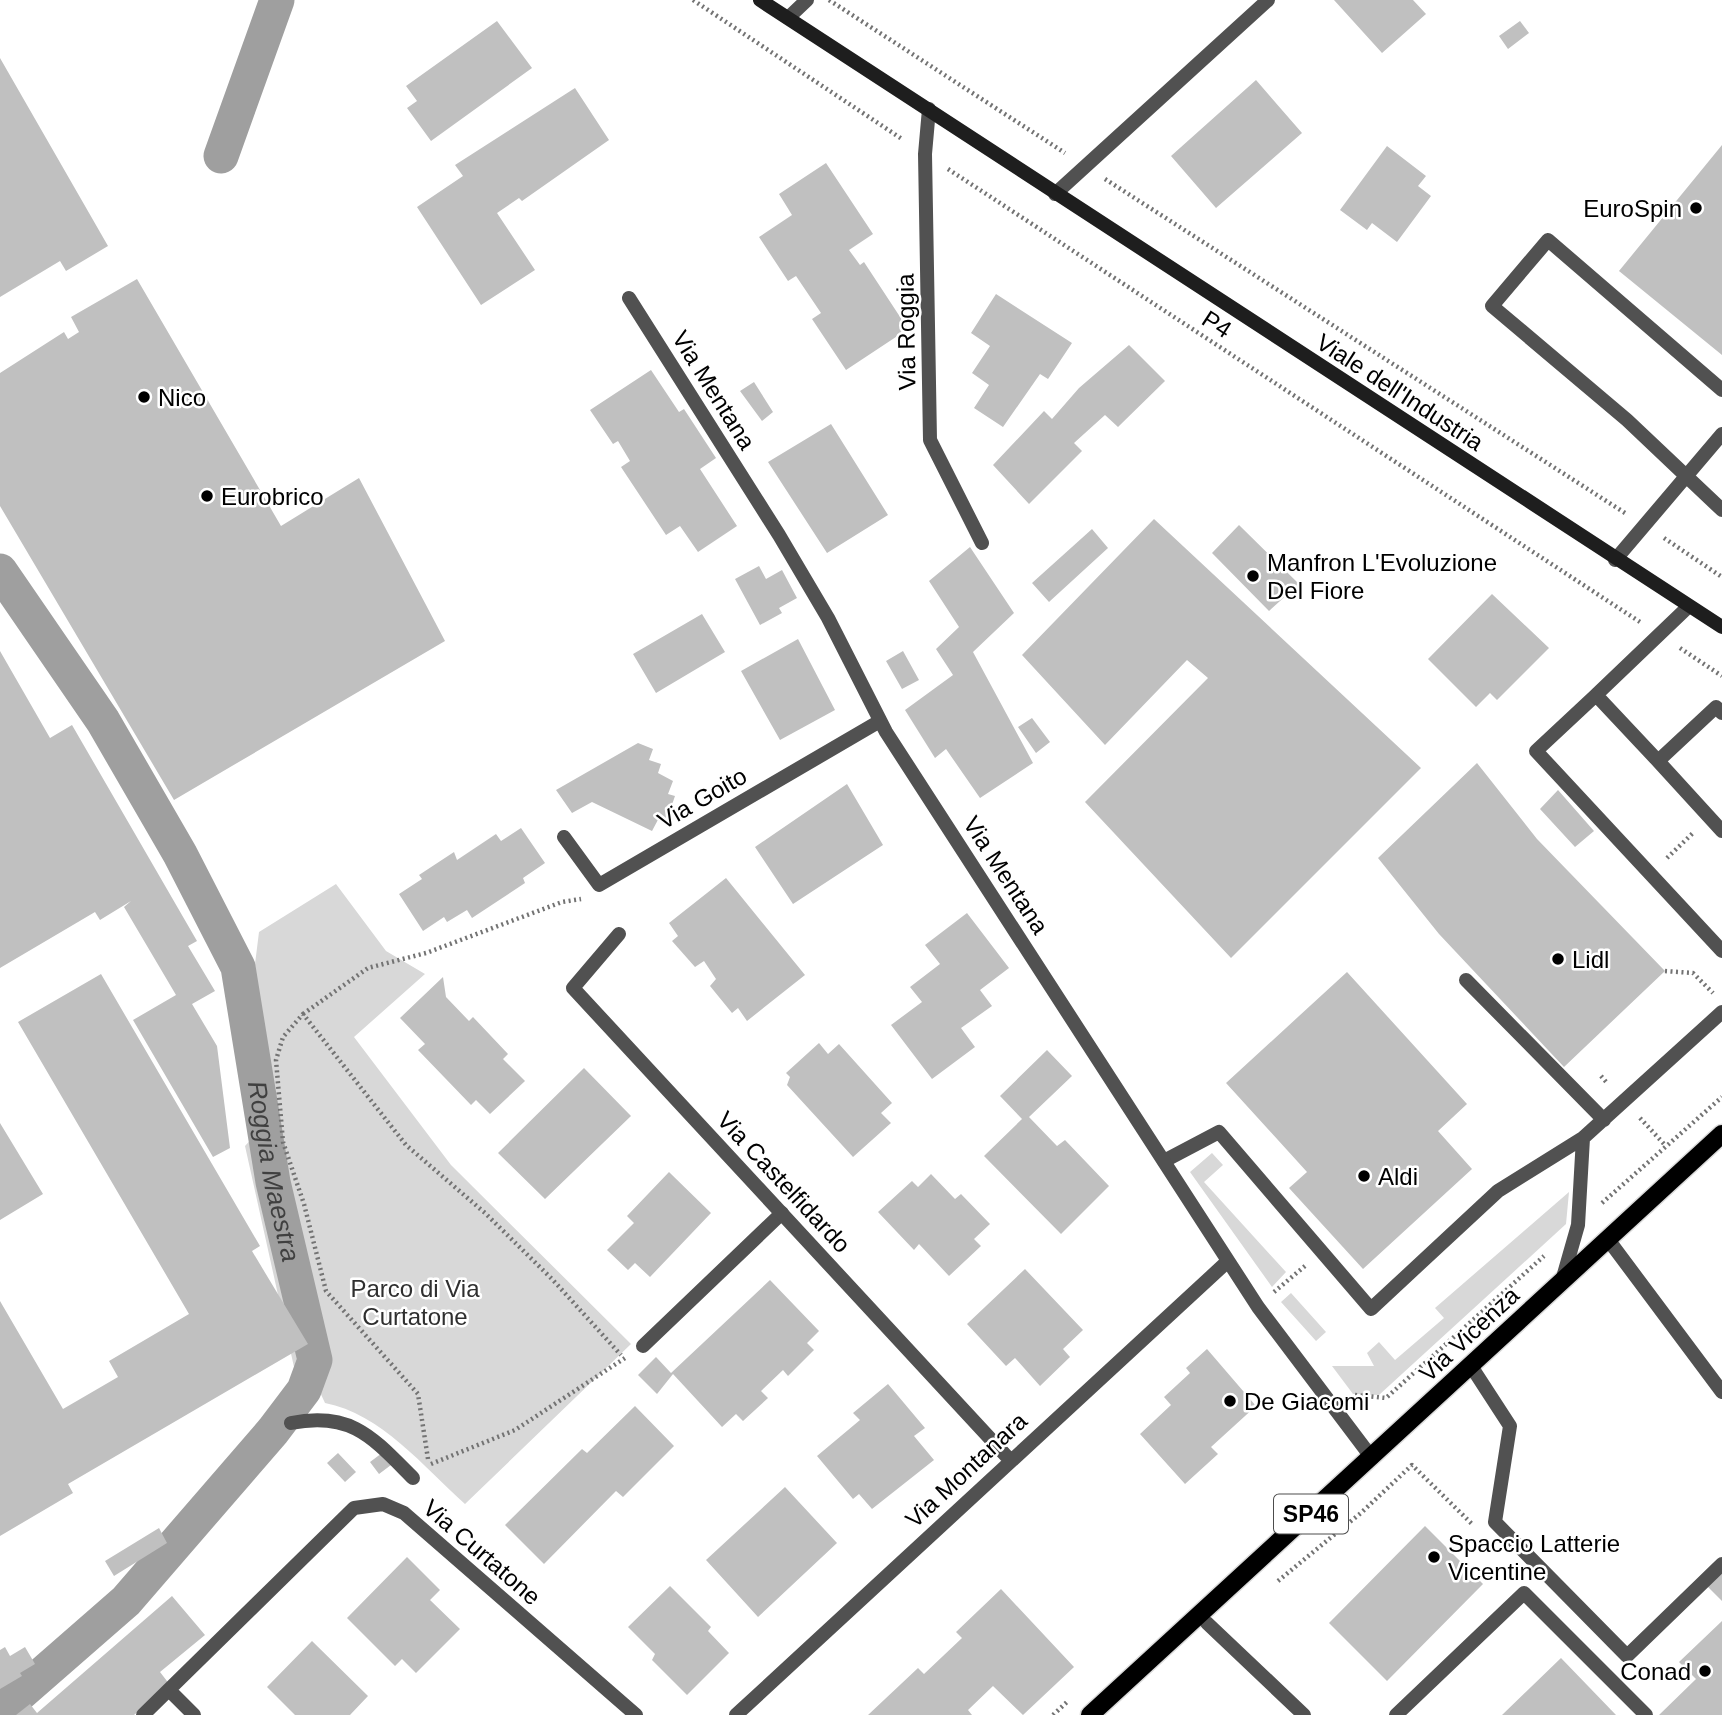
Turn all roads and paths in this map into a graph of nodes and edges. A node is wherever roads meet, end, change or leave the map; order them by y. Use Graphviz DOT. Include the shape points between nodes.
graph roads {
  1 [pos="693,0"];
  2 [pos="760,0"];
  3 [pos="807,0"];
  4 [pos="829,0"];
  5 [pos="1269,0"];
  6 [pos="788,18"];
  7 [pos="929,109"];
  8 [pos="925,154"];
  9 [pos="1085,166"];
  10 [pos="1055,194"];
  11 [pos="629,298"];
  12 [pos="1722,390"];
  13 [pos="1722,433"];
  14 [pos="1686,473"];
  15 [pos="1722,510"];
  16 [pos="1644,525"];
  17 [pos="982,543"];
  18 [pos="1615,560"];
  19 [pos="1722,577"];
  20 [pos="1688,607"];
  21 [pos="1722,628"];
  22 [pos="1660,635"];
  23 [pos="1722,676"];
  24 [pos="1596,695"];
  25 [pos="1722,713"];
  26 [pos="880,721"];
  27 [pos="1658,761"];
  28 [pos="1710,818"];
  29 [pos="1722,831"];
  30 [pos="564,837"];
  31 [pos="1650,874"];
  32 [pos="563,902"];
  33 [pos="618,934"];
  34 [pos="1722,951"];
  35 [pos="1665,971"];
  36 [pos="1466,980"];
  37 [pos="1722,1002"];
  38 [pos="1722,1012"];
  39 [pos="303,1014"];
  40 [pos="1601,1076"];
  41 [pos="1722,1097"];
  42 [pos="1625,1103"];
  43 [pos="1604,1120"];
  44 [pos="1722,1134"];
  45 [pos="1583,1138"];
  46 [pos="1664,1144"];
  47 [pos="1164,1161"];
  48 [pos="1685,1166"];
  49 [pos="782,1213"];
  50 [pos="1578,1225"];
  51 [pos="1607,1238"];
  52 [pos="1322,1251"];
  53 [pos="1228,1261"];
  54 [pos="1562,1281"];
  55 [pos="1258,1307"];
  56 [pos="643,1346"];
  57 [pos="624,1359"];
  58 [pos="1471,1366"];
  59 [pos="1722,1392"];
  60 [pos="1334,1409"];
  61 [pos="291,1423"];
  62 [pos="1372,1458"];
  63 [pos="1010,1460"];
  64 [pos="429,1464"];
  65 [pos="413,1478"];
  66 [pos="1722,1564"];
  67 [pos="1250,1568"];
  68 [pos="1207,1623"];
  69 [pos="1139,1669"];
  70 [pos="170,1691"];
  71 [pos="1073,1696"];
  72 [pos="143,1715"];
  73 [pos="194,1715"];
  74 [pos="636,1715"];
  75 [pos="736,1715"];
  76 [pos="1053,1715"];
  77 [pos="1090,1715"];
  78 [pos="1304,1715"];
  79 [pos="1396,1715"];
  80 [pos="1646,1715"];
  1 -- 8 [label="path, P4"];
  2 -- 6 [label="main road, Viale dell'Industria"];
  3 -- 6 [label="street"];
  4 -- 9 [label="path"];
  5 -- 9 [label="street"];
  6 -- 7 [label="main road, Viale dell'Industria"];
  7 -- 8 [label="street, Via Roggia"];
  7 -- 10 [label="main road, Viale dell'Industria"];
  8 -- 17 [label="street, Via Roggia" via="930,440"];
  8 -- 22 [label="path, P4"];
  9 -- 10 [label="street"];
  9 -- 16 [label="path"];
  10 -- 18 [label="main road, Viale dell'Industria"];
  11 -- 26 [label="street, Via Mentana" via="786,547"];
  12 -- 14 [label="street" via="1548,240 1492,306"];
  13 -- 14 [label="street"];
  14 -- 15 [label="street"];
  14 -- 16 [label="street"];
  16 -- 18 [label="street"];
  16 -- 19 [label="path"];
  18 -- 20 [label="main road, Viale dell'Industria"];
  20 -- 21 [label="main road, Viale dell'Industria"];
  20 -- 22 [label="street"];
  22 -- 23 [label="path, P4"];
  22 -- 24 [label="street"];
  24 -- 27 [label="street"];
  24 -- 31 [label="street" via="1536,751"];
  25 -- 27 [label="street" via="1716,707"];
  26 -- 30 [label="street, Via Goito" via="599,885"];
  26 -- 47 [label="street, Via Mentana"];
  27 -- 28 [label="street"];
  28 -- 29 [label="street"];
  28 -- 31 [label="path"];
  31 -- 34 [label="street"];
  32 -- 39 [label="path" via="426,953 368,968"];
  33 -- 49 [label="street, Via Castelfidardo" via="573,988"];
  35 -- 37 [label="path" via="1693,974"];
  36 -- 43 [label="street"];
  38 -- 42 [label="street"];
  39 -- 57 [label="path" via="406,1145 543,1269"];
  39 -- 64 [label="path" via="283,1037 275,1060 284,1142 326,1291 418,1394"];
  40 -- 42 [label="path"];
  41 -- 46 [label="path"];
  42 -- 43 [label="street"];
  42 -- 46 [label="path"];
  43 -- 45 [label="street"];
  44 -- 48 [label="main road, Via Vicenza / SP46"];
  45 -- 50 [label="street"];
  45 -- 52 [label="street" via="1498,1191 1371,1309"];
  46 -- 48 [label="path"];
  46 -- 50 [label="path"];
  47 -- 52 [label="street" via="1219,1132"];
  47 -- 53 [label="street, Via Mentana"];
  48 -- 51 [label="main road, Via Vicenza / SP46"];
  49 -- 56 [label="street"];
  49 -- 63 [label="street, Via Castelfidardo"];
  50 -- 54 [label="street"];
  50 -- 60 [label="path" via="1386,1398 1351,1395"];
  51 -- 54 [label="main road, Via Vicenza / SP46"];
  51 -- 59 [label="street"];
  52 -- 55 [label="path"];
  53 -- 55 [label="street, Via Mentana"];
  53 -- 63 [label="street, Via Montanara"];
  54 -- 58 [label="main road, Via Vicenza / SP46"];
  55 -- 60 [label="street, Via Mentana"];
  56 -- 57 [label="path"];
  57 -- 64 [label="path" via="514,1430"];
  58 -- 62 [label="main road, Via Vicenza / SP46"];
  58 -- 66 [label="street" via="1510,1426 1495,1522 1627,1656"];
  60 -- 62 [label="street, Via Mentana"];
  61 -- 65 [label="street" via="319,1417 369,1434"];
  62 -- 67 [label="main road, Via Vicenza / SP46"];
  63 -- 75 [label="street, Via Montanara"];
  64 -- 65 [label="path"];
  67 -- 68 [label="main road, Via Vicenza"];
  67 -- 69 [label="main road, Via Vicenza"];
  68 -- 69 [label="main road, Via Vicenza"];
  68 -- 78 [label="street"];
  69 -- 77 [label="main road, Via Vicenza"];
  70 -- 72 [label="street, Via Curtatone"];
  70 -- 73 [label="street"];
  70 -- 74 [label="street, Via Curtatone" via="354,1508 383,1504 404,1513"];
  71 -- 76 [label="path"];
  79 -- 80 [label="street" via="1524,1592"];
}
